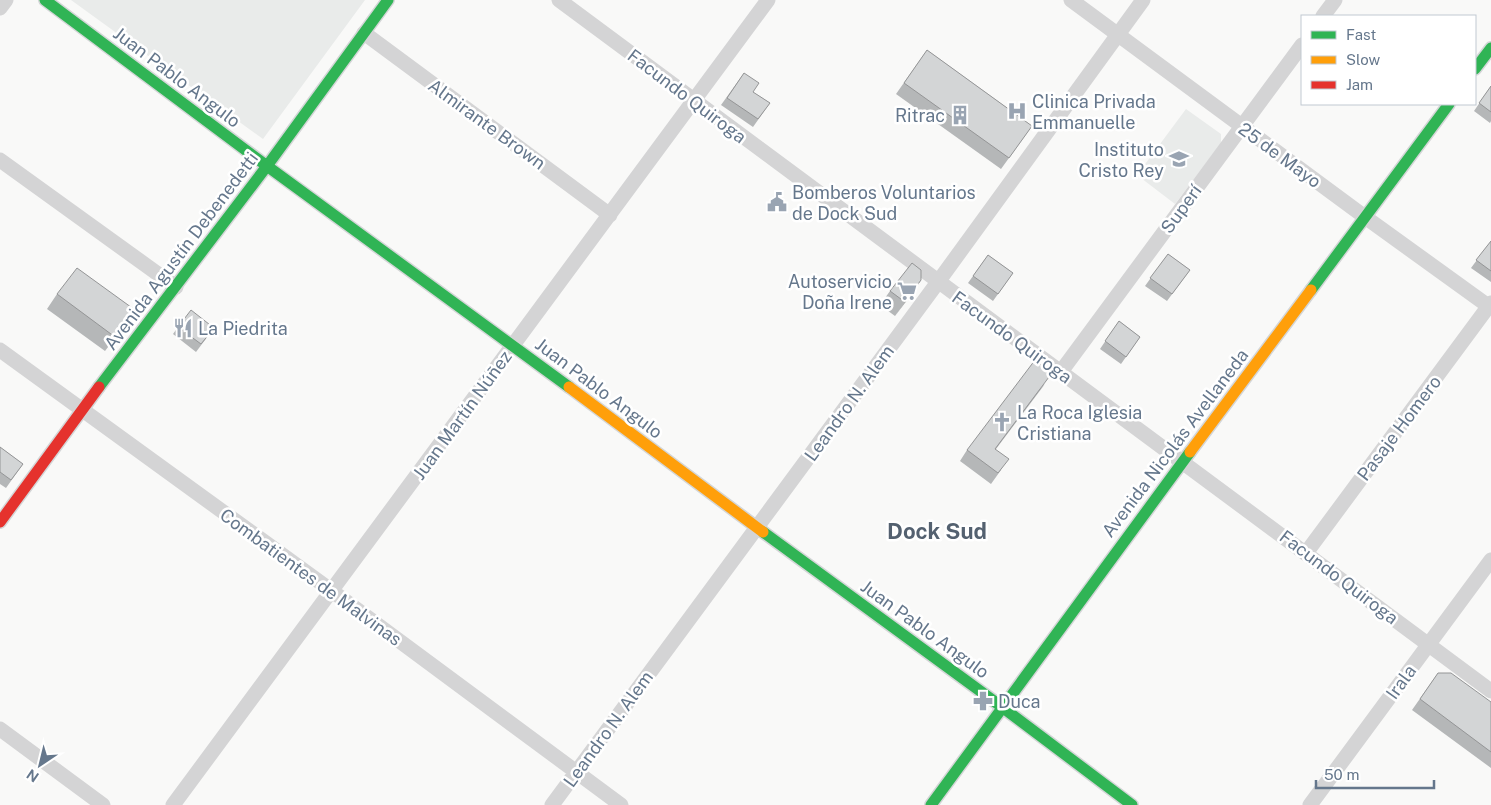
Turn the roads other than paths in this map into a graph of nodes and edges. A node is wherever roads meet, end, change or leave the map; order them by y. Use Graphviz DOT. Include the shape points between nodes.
graph roads {
  1 [pos="6,0"];
  2 [pos="44,0"];
  3 [pos="388,0"];
  4 [pos="559,0"];
  5 [pos="768,0"];
  6 [pos="1070,0"];
  7 [pos="1144,0"];
  8 [pos="1335,0"];
  9 [pos="0,8"];
  10 [pos="1324,15"];
  11 [pos="364,33"];
  12 [pos="1118,35"];
  13 [pos="1301,46"];
  14 [pos="1491,48"];
  15 [pos="1476,69"];
  16 [pos="694,101"];
  17 [pos="1448,105"];
  18 [pos="1242,127"];
  19 [pos="0,160"];
  20 [pos="267,166"];
  21 [pos="610,215"];
  22 [pos="1365,218"];
  23 [pos="938,282"];
  24 [pos="176,287"];
  25 [pos="1490,306"];
  26 [pos="513,345"];
  27 [pos="0,350"];
  28 [pos="1060,372"];
  29 [pos="82,410"];
  30 [pos="1183,462"];
  31 [pos="0,522"];
  32 [pos="757,528"];
  33 [pos="1306,553"];
  34 [pos="1491,560"];
  35 [pos="332,591"];
  36 [pos="1429,644"];
  37 [pos="1491,691"];
  38 [pos="1002,707"];
  39 [pos="0,729"];
  40 [pos="576,772"];
  41 [pos="103,805"];
  42 [pos="173,805"];
  43 [pos="552,805"];
  44 [pos="621,805"];
  45 [pos="931,805"];
  46 [pos="1132,805"];
  47 [pos="1310,805"];
  1 -- 9 [label="street"];
  2 -- 20 [label="main road, Juan Pablo Angulo"];
  3 -- 11 [label="main road, Avenida Agustín Debenedetti"];
  4 -- 16 [label="street, Facundo Quiroga"];
  5 -- 16 [label="street, Juan Martín Núñez"];
  6 -- 12 [label="street, 25 de Mayo"];
  7 -- 12 [label="street, Leandro N. Alem"];
  8 -- 10 [label="street"];
  11 -- 20 [label="main road, Avenida Agustín Debenedetti"];
  11 -- 21 [label="street, Almirante Brown"];
  12 -- 18 [label="street, 25 de Mayo"];
  12 -- 23 [label="street, Leandro N. Alem"];
  13 -- 18 [label="street, Superí"];
  14 -- 15 [label="main road"];
  16 -- 21 [label="street, Juan Martín Núñez"];
  16 -- 23 [label="street, Facundo Quiroga"];
  17 -- 22 [label="main road, Avenida Nicolás Avellaneda"];
  18 -- 22 [label="street, 25 de Mayo"];
  18 -- 28 [label="street, Superí"];
  19 -- 24 [label="street"];
  20 -- 24 [label="main road, Avenida Agustín Debenedetti"];
  20 -- 26 [label="main road, Juan Pablo Angulo"];
  21 -- 26 [label="street, Juan Martín Núñez"];
  22 -- 25 [label="street, 25 de Mayo"];
  22 -- 30 [label="main road, Avenida Nicolás Avellaneda"];
  23 -- 28 [label="street, Facundo Quiroga"];
  23 -- 32 [label="street, Leandro N. Alem"];
  24 -- 29 [label="main road, Avenida Agustín Debenedetti"];
  25 -- 33 [label="street, Pasaje Homero"];
  26 -- 32 [label="main road, Juan Pablo Angulo"];
  26 -- 35 [label="street, Juan Martín Núñez"];
  27 -- 29 [label="street, Combatientes de Malvinas"];
  28 -- 30 [label="street, Facundo Quiroga"];
  29 -- 31 [label="main road, Avenida Agustín Debenedetti"];
  29 -- 35 [label="street, Combatientes de Malvinas"];
  30 -- 33 [label="street, Facundo Quiroga"];
  30 -- 38 [label="main road, Avenida Nicolás Avellaneda"];
  32 -- 38 [label="main road, Juan Pablo Angulo"];
  32 -- 40 [label="street, Leandro N. Alem"];
  33 -- 36 [label="street, Facundo Quiroga"];
  34 -- 36 [label="street, Irala"];
  35 -- 40 [label="street, Combatientes de Malvinas"];
  35 -- 42 [label="street, Juan Martín Núñez"];
  36 -- 37 [label="street, Facundo Quiroga"];
  36 -- 47 [label="street, Irala"];
  38 -- 45 [label="main road, Avenida Nicolás Avellaneda"];
  38 -- 46 [label="main road, Juan Pablo Angulo"];
  39 -- 41 [label="street"];
  40 -- 43 [label="street, Leandro N. Alem"];
  40 -- 44 [label="street, Combatientes de Malvinas"];
}
